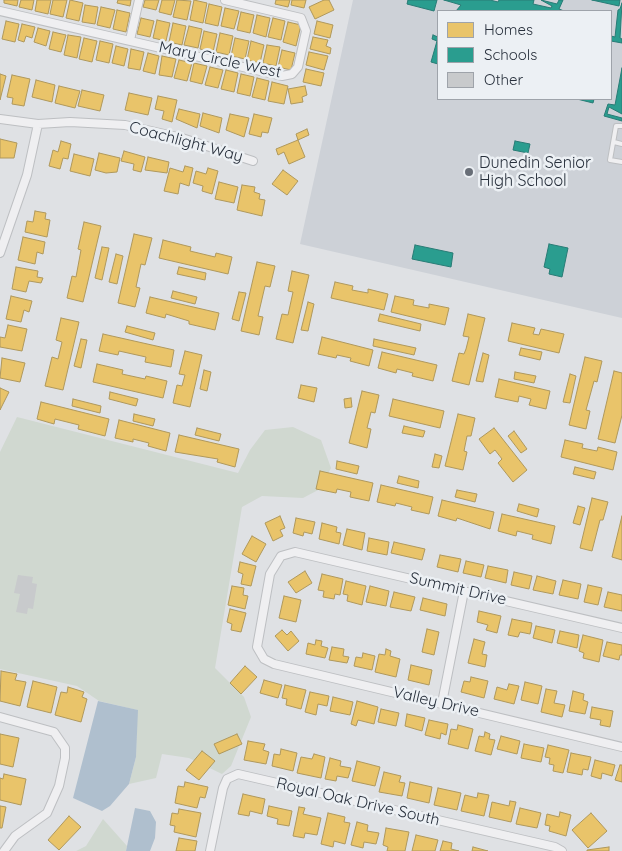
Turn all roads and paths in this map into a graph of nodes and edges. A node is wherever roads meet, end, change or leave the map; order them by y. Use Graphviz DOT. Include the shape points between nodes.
graph roads {
  1 [pos="139,0"];
  2 [pos="225,0"];
  3 [pos="0,11"];
  4 [pos="130,40"];
  5 [pos="0,119"];
  6 [pos="38,124"];
  7 [pos="622,126"];
  8 [pos="614,142"];
  9 [pos="622,144"];
  10 [pos="253,161"];
  11 [pos="622,162"];
  12 [pos="1,247"];
  13 [pos="464,591"];
  14 [pos="622,628"];
  15 [pos="257,647"];
  16 [pos="442,703"];
  17 [pos="0,717"];
  18 [pos="622,747"];
  19 [pos="4,851"];
  20 [pos="210,851"];
  21 [pos="562,851"];
  1 -- 4 [label="street"];
  2 -- 4 [label="street, Mary Circle West" via="301,18 305,22 306,32 298,67 292,74 282,76"];
  3 -- 4 [label="street"];
  5 -- 6 [label="street, Coachlight Way"];
  6 -- 10 [label="street, Coachlight Way" via="125,125 182,138"];
  6 -- 12 [label="street" via="27,175"];
  7 -- 8 [label="lane" via="616,126"];
  8 -- 9 [label="lane"];
  8 -- 11 [label="lane" via="610,160"];
  13 -- 14 [label="street, Summit Drive"];
  13 -- 15 [label="street, Summit Drive" via="294,552 280,556 270,574"];
  13 -- 16 [label="street"];
  15 -- 16 [label="street, Valley Drive" via="264,659 274,664"];
  16 -- 18 [label="street, Valley Drive"];
  17 -- 19 [label="street" via="54,732 65,748 59,786 47,813 15,836"];
  20 -- 21 [label="street, Royal Oak Drive South" via="223,788 227,779 238,774"];
}
